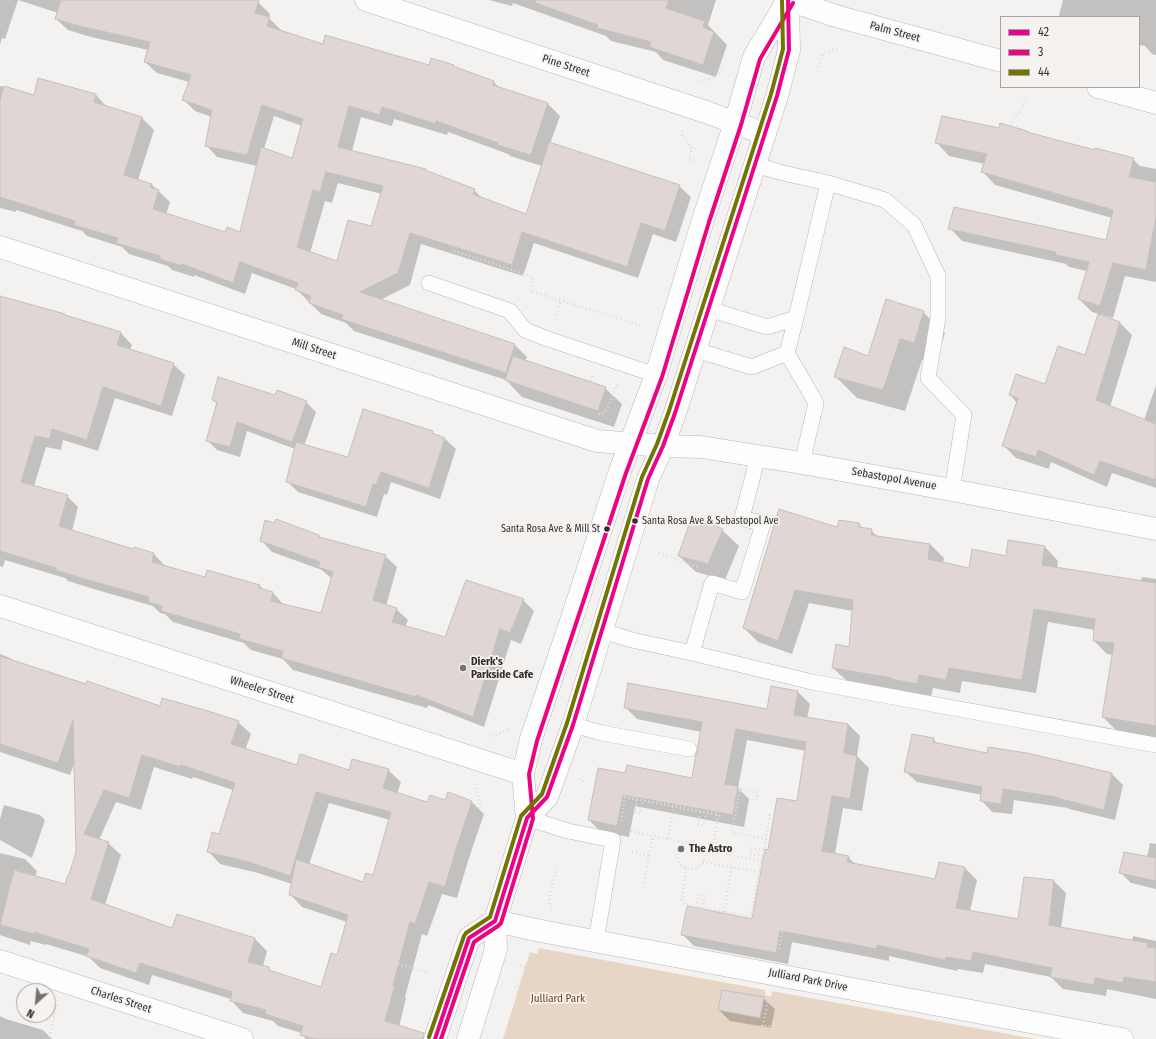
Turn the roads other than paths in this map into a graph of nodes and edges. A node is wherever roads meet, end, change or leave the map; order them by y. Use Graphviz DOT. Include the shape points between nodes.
graph roads {
  1 [pos="366,0"];
  2 [pos="788,0"];
  3 [pos="1000,61"];
  4 [pos="1102,88"];
  5 [pos="1156,103"];
  6 [pos="735,123"];
  7 [pos="765,134"];
  8 [pos="755,164"];
  9 [pos="828,183"];
  10 [pos="0,247"];
  11 [pos="429,283"];
  12 [pos="709,309"];
  13 [pos="796,318"];
  14 [pos="696,350"];
  15 [pos="787,353"];
  16 [pos="656,375"];
  17 [pos="630,444"];
  18 [pos="663,446"];
  19 [pos="758,456"];
  20 [pos="802,463"];
  21 [pos="952,490"];
  22 [pos="1156,529"];
  23 [pos="0,606"];
  24 [pos="603,631"];
  25 [pos="692,653"];
  26 [pos="573,725"];
  27 [pos="1156,745"];
  28 [pos="689,749"];
  29 [pos="523,774"];
  30 [pos="527,818"];
  31 [pos="494,921"];
  32 [pos="596,941"];
  33 [pos="0,961"];
  34 [pos="242,1039"];
  35 [pos="435,1039"];
  36 [pos="468,1039"];
  37 [pos="1122,1039"];
  1 -- 6 [label="street, Pine Street"];
  2 -- 3 [label="street, Palm Street" via="836,16"];
  2 -- 6 [label="street" via="754,56"];
  2 -- 7 [label="street" via="789,50"];
  4 -- 5 [label="street"];
  6 -- 7 [label="street, Pine Street"];
  6 -- 16 [label="street"];
  7 -- 8 [label="street"];
  8 -- 9 [label="lane"];
  8 -- 12 [label="street"];
  9 -- 13 [label="lane"];
  9 -- 21 [label="lane" via="885,200 914,225 938,276 938,318 928,378 964,416"];
  10 -- 17 [label="street, Mill Street" via="598,441"];
  11 -- 16 [label="lane" via="510,311 525,330"];
  12 -- 13 [label="lane" via="767,326"];
  12 -- 14 [label="street"];
  13 -- 15 [label="lane"];
  14 -- 15 [label="lane" via="752,367"];
  14 -- 18 [label="street"];
  15 -- 20 [label="lane" via="816,403"];
  16 -- 17 [label="street"];
  17 -- 18 [label="street, Sebastopol Avenue"];
  17 -- 29 [label="street" via="531,739"];
  18 -- 19 [label="street, Sebastopol Avenue" via="701,447"];
  18 -- 24 [label="street" via="648,479"];
  19 -- 20 [label="street, Sebastopol Avenue"];
  19 -- 25 [label="lane" via="742,518 763,524 742,592 712,583"];
  20 -- 21 [label="street, Sebastopol Avenue"];
  21 -- 22 [label="street, Sebastopol Avenue"];
  23 -- 29 [label="street, Wheeler Street"];
  24 -- 25 [label="lane"];
  24 -- 26 [label="street"];
  25 -- 27 [label="lane" via="812,682"];
  26 -- 28 [label="lane" via="605,734"];
  26 -- 30 [label="street" via="546,797"];
  29 -- 30 [label="street"];
  30 -- 31 [label="street"];
  30 -- 32 [label="lane" via="568,831 614,840"];
  31 -- 32 [label="street, Julliard Park Drive"];
  31 -- 35 [label="street" via="469,938"];
  31 -- 36 [label="street" via="496,949"];
  32 -- 37 [label="street, Julliard Park Drive"];
  33 -- 34 [label="street, Charles Street"];
}
